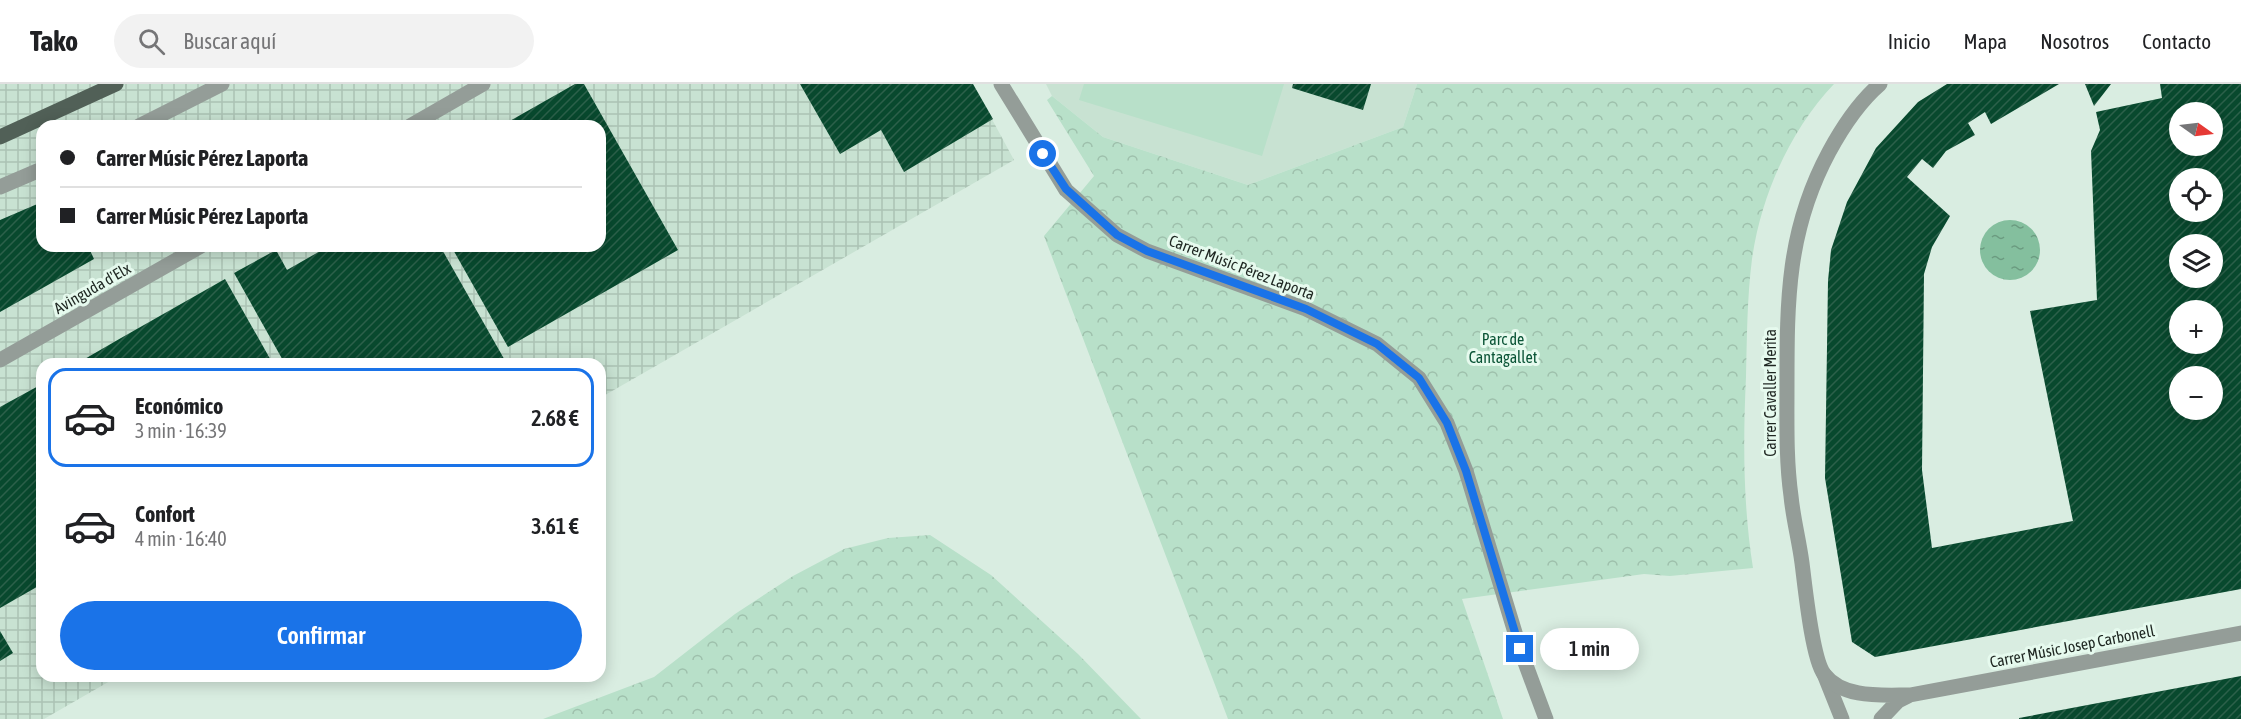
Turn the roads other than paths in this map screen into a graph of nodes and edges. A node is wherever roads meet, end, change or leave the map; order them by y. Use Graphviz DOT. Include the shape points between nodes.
graph roads {
  1 [pos="116,84"];
  2 [pos="222,84"];
  3 [pos="483,84"];
  4 [pos="1001,84"];
  5 [pos="1880,84"];
  6 [pos="37,120"];
  7 [pos="151,120"];
  8 [pos="420,120"];
  9 [pos="36,121"];
  10 [pos="0,137"];
  11 [pos="36,172"];
  12 [pos="0,187"];
  13 [pos="190,252"];
  14 [pos="0,360"];
  15 [pos="2241,633"];
  16 [pos="1824,674"];
  17 [pos="1910,695"];
  18 [pos="1545,719"];
  19 [pos="1842,719"];
  20 [pos="1881,719"];
  1 -- 6 [label="main road"];
  2 -- 7 [label="street"];
  3 -- 8 [label="street"];
  4 -- 18 [label="street, Carrer Músic Pérez Laporta" via="1066,189 1117,235 1147,251 1306,309 1377,344 1419,378 1447,423 1466,471"];
  5 -- 16 [label="street, Carrer Cavaller Merita" via="1842,127 1820,168 1797,233 1791,273 1787,361 1790,494 1814,643"];
  9 -- 10 [label="main road"];
  11 -- 12 [label="street"];
  13 -- 14 [label="street, Avinguda d'Elx"];
  15 -- 17 [label="street, Carrer Músic Josep Carbonell"];
  16 -- 17 [label="street, Carrer Músic Josep Carbonell" via="1837,685 1857,692"];
  16 -- 19 [label="street, Carrer Cavaller Merita"];
  17 -- 20 [label="street, Carrer Músic Josep Carbonell" via="1898,700"];
}
